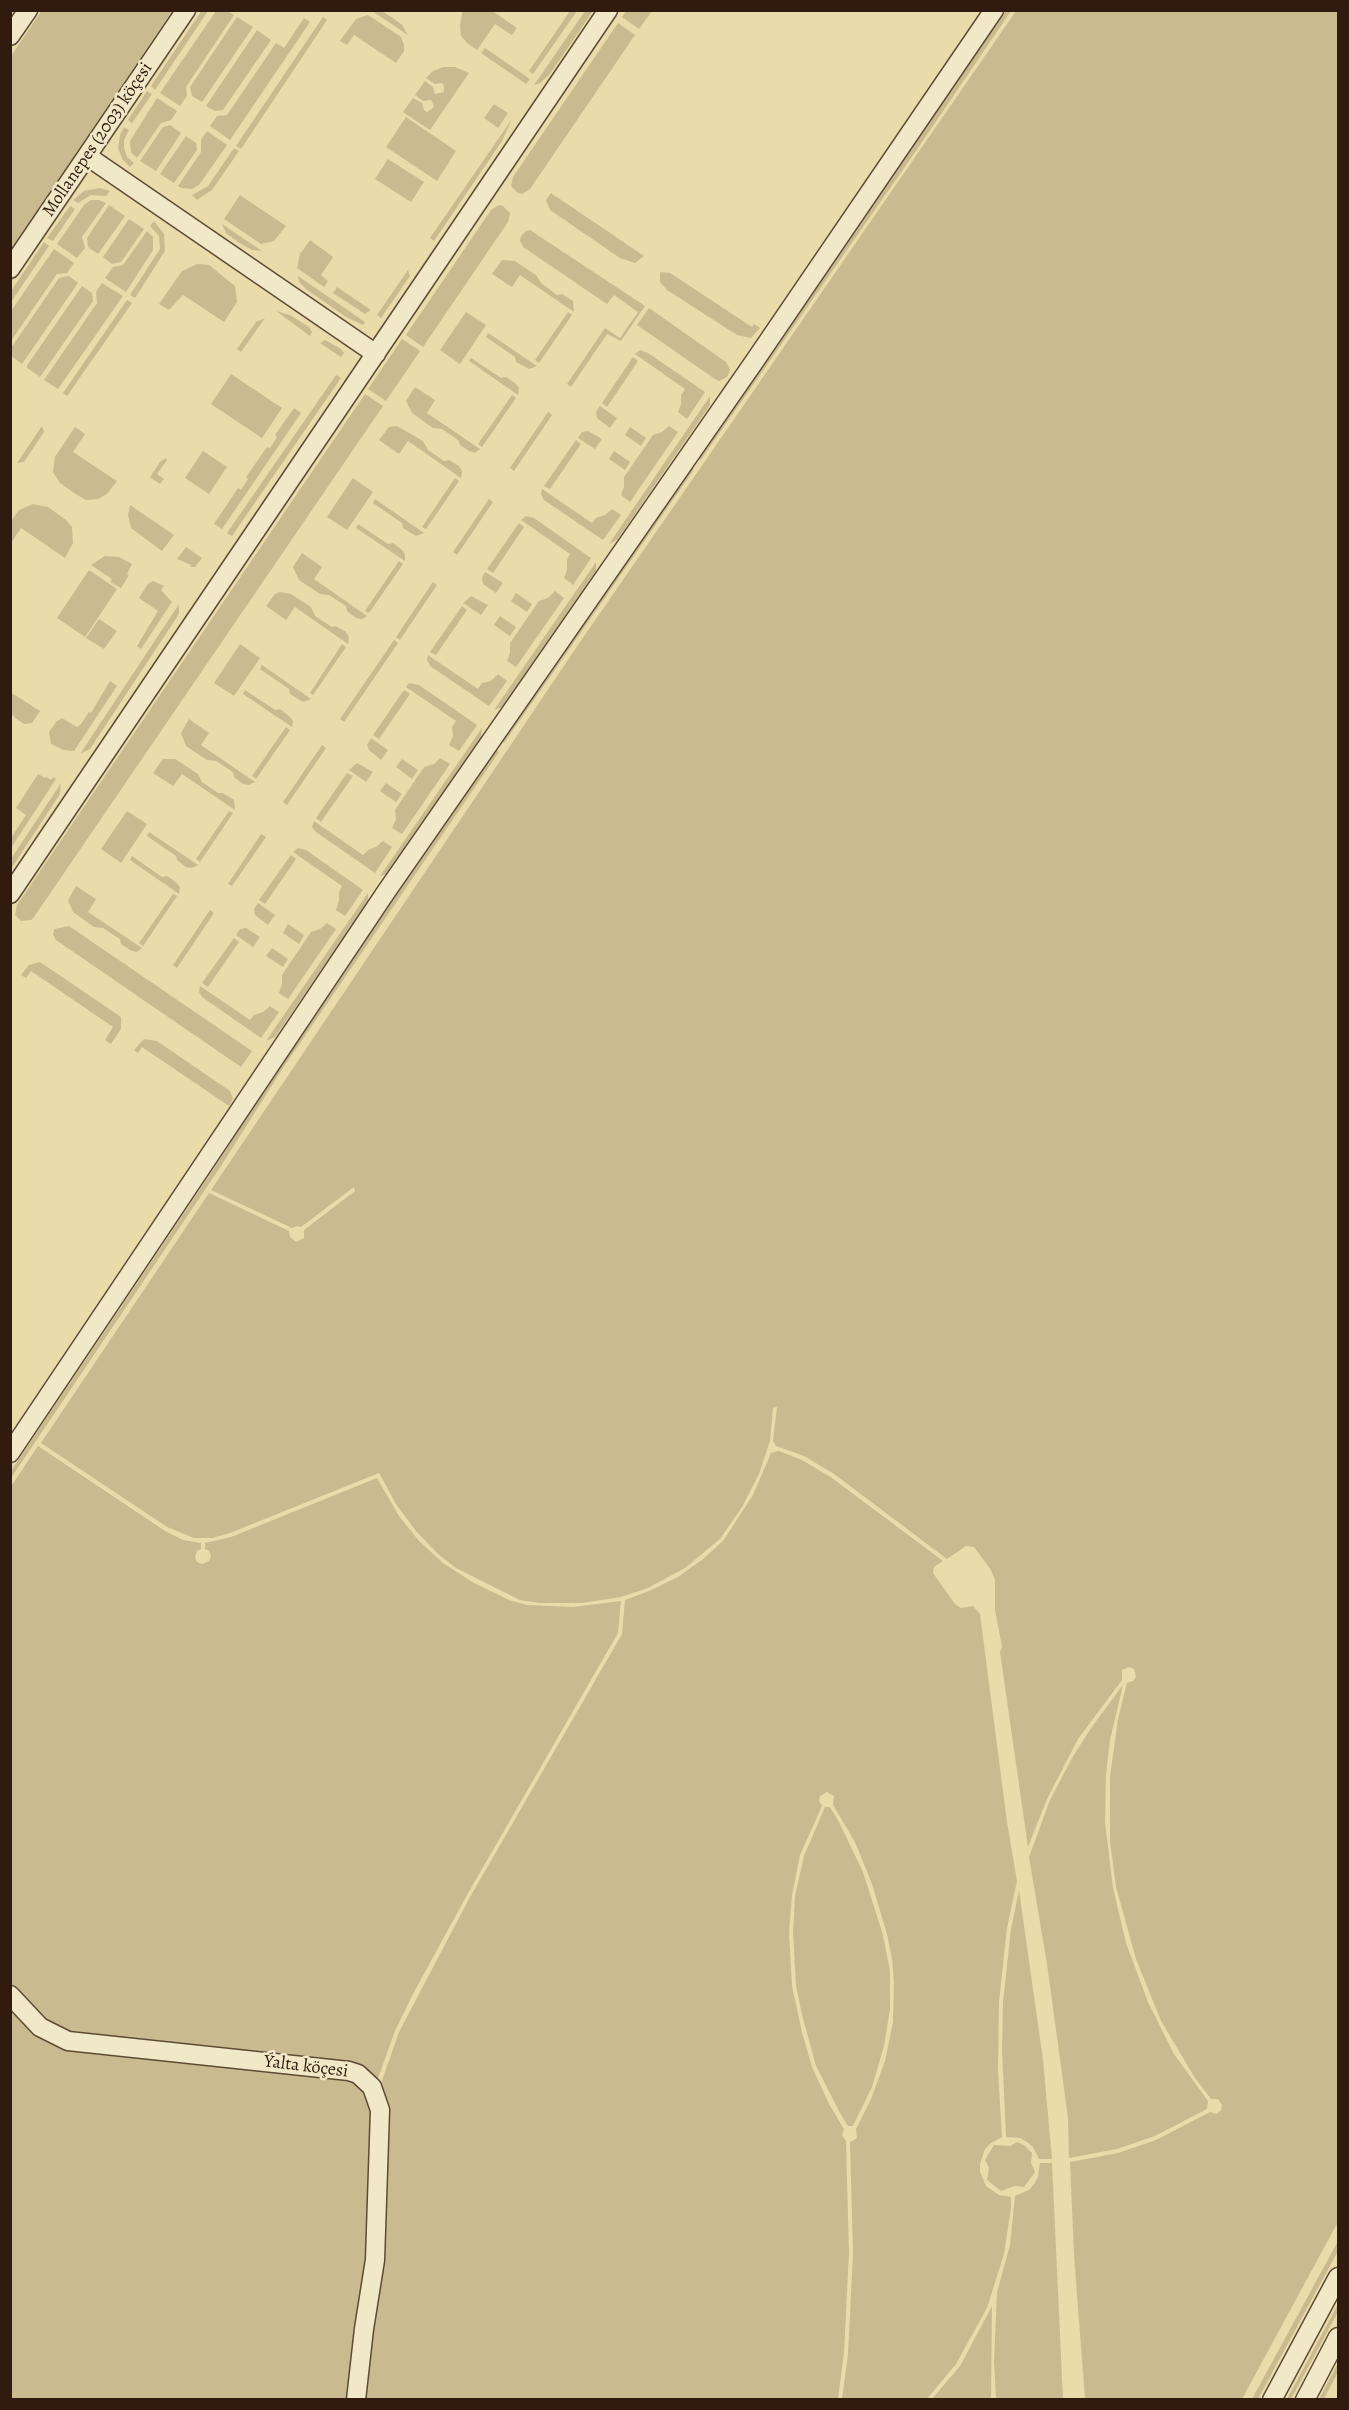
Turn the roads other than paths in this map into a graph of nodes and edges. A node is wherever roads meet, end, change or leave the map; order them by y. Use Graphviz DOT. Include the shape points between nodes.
graph roads {
  1 [pos="28,10"];
  2 [pos="186,10"];
  3 [pos="608,10"];
  4 [pos="994,10"];
  5 [pos="10,36"];
  6 [pos="87,156"];
  7 [pos="10,269"];
  8 [pos="376,354"];
  9 [pos="10,894"];
  10 [pos="10,1453"];
  11 [pos="10,1995"];
  12 [pos="1338,2277"];
  13 [pos="1338,2337"];
  14 [pos="356,2400"];
  15 [pos="1272,2400"];
  16 [pos="1305,2400"];
  1 -- 5 [label="street"];
  2 -- 6 [label="street, Mollanepes (2003) köçesi"];
  3 -- 8 [label="street"];
  4 -- 10 [label="street" via="386,892"];
  6 -- 7 [label="street, Mollanepes (2003) köçesi"];
  6 -- 8 [label="street"];
  8 -- 9 [label="street"];
  11 -- 14 [label="street, Ýalta köçesi" via="40,2027 68,2041 349,2071 372,2087 380,2110 375,2260"];
  12 -- 15 [label="street"];
  13 -- 16 [label="street"];
}
